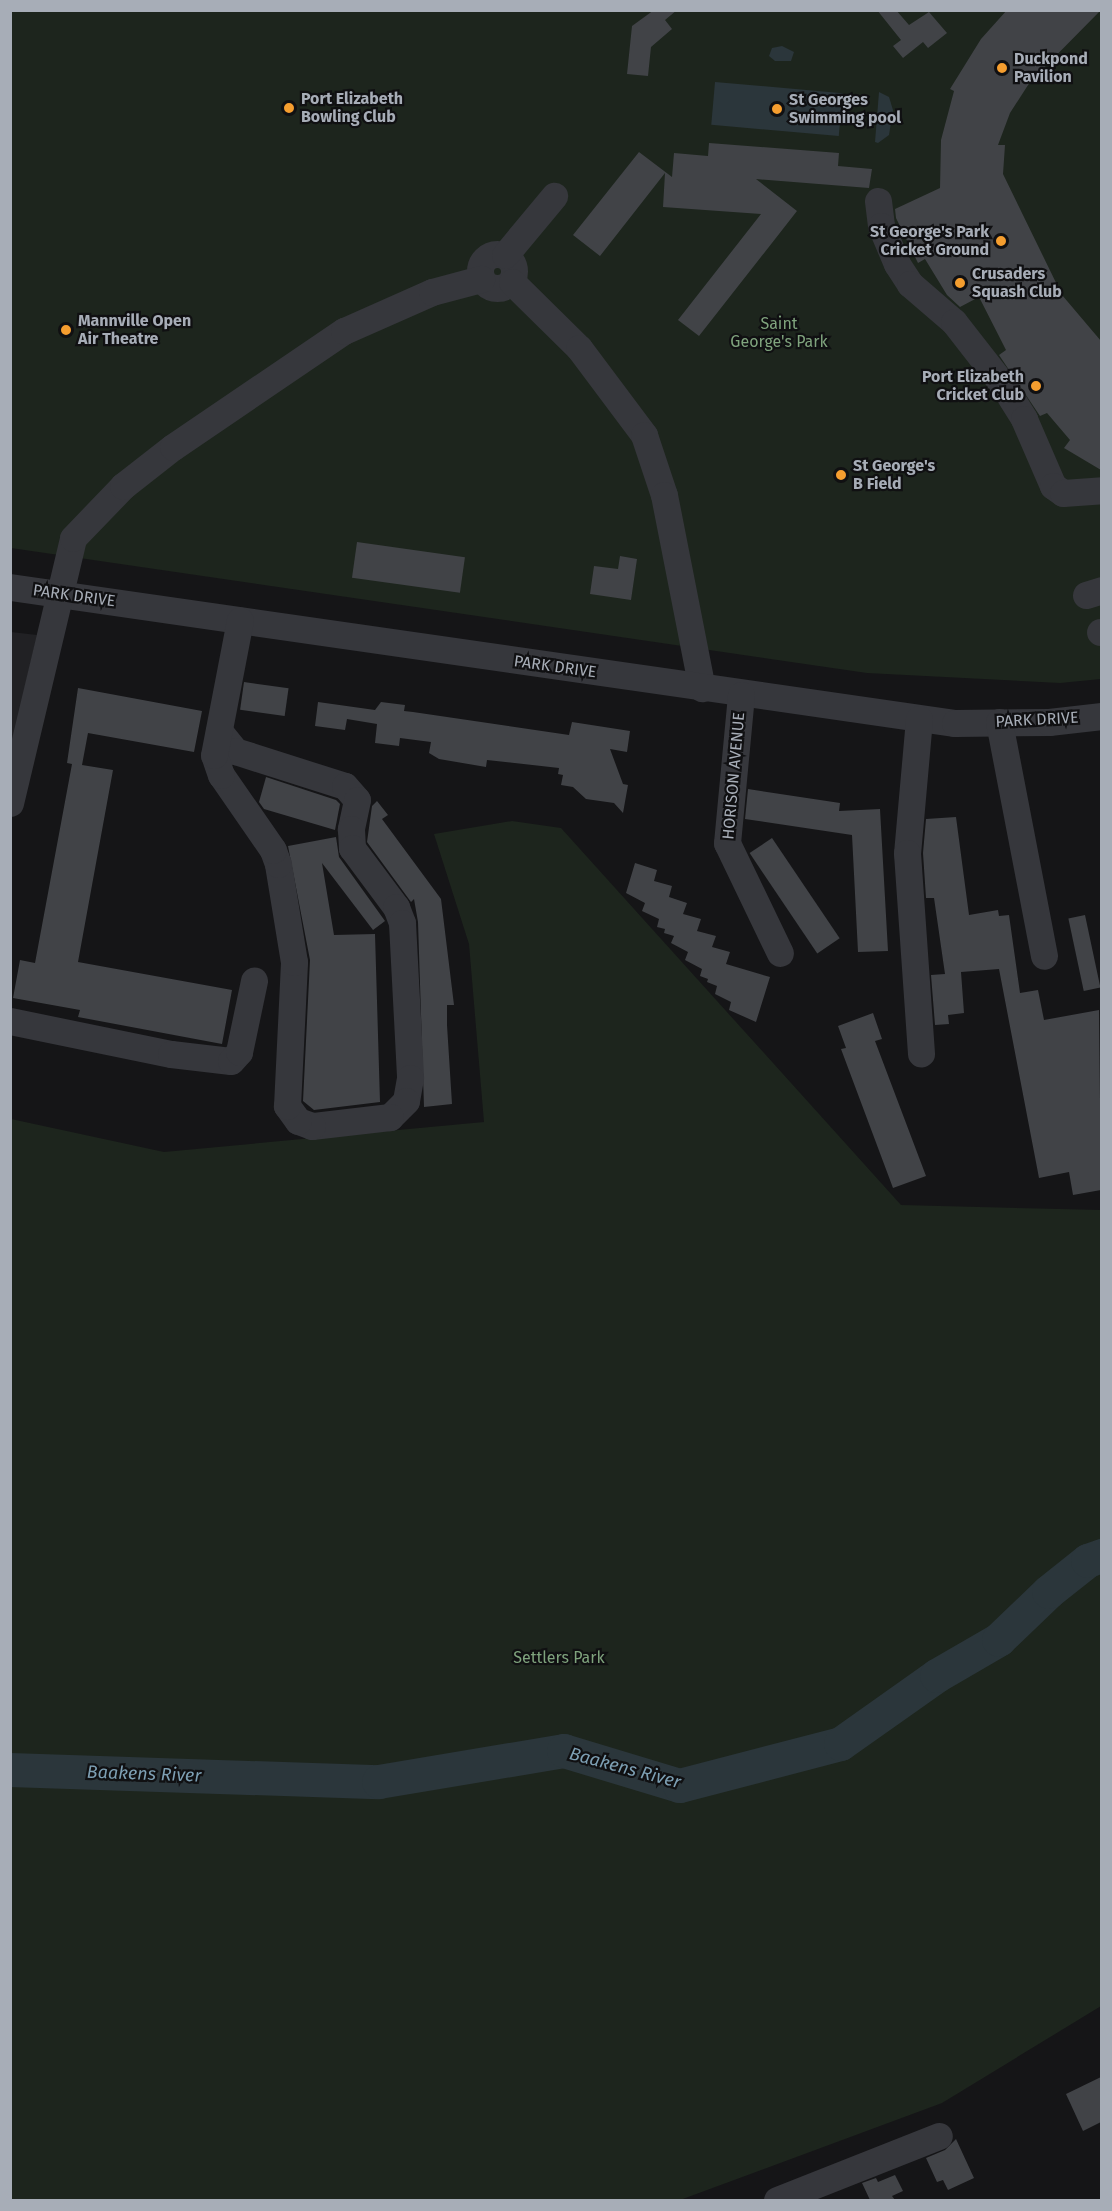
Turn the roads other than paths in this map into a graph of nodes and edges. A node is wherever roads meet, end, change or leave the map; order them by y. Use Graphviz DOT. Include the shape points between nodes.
graph roads {
  1 [pos="554,196"];
  2 [pos="878,201"];
  3 [pos="505,255"];
  4 [pos="481,279"];
  5 [pos="512,282"];
  6 [pos="1101,490"];
  7 [pos="10,587"];
  8 [pos="59,594"];
  9 [pos="240,620"];
  10 [pos="702,688"];
  11 [pos="741,695"];
  12 [pos="1101,716"];
  13 [pos="919,719"];
  14 [pos="999,723"];
  15 [pos="219,731"];
  16 [pos="10,803"];
  17 [pos="780,953"];
  18 [pos="1044,957"];
  19 [pos="254,981"];
  20 [pos="10,1021"];
  21 [pos="921,1054"];
  22 [pos="939,2136"];
  23 [pos="777,2200"];
  1 -- 3 [label="street"];
  2 -- 6 [label="street" via="881,226 897,264 910,284 954,322 1003,385 1024,419 1053,486 1063,493"];
  3 -- 4 [label="street" via="487,257 480,267"];
  3 -- 5 [label="street" via="515,270"];
  4 -- 5 [label="street" via="496,289"];
  4 -- 8 [label="street" via="432,292 344,331 173,447 123,486 73,538"];
  5 -- 10 [label="street" via="579,348 644,435 669,516"];
  7 -- 8 [label="street, PARK DRIVE"];
  8 -- 9 [label="street, PARK DRIVE"];
  8 -- 16 [label="street"];
  9 -- 10 [label="street, PARK DRIVE"];
  9 -- 15 [label="street"];
  10 -- 11 [label="street, PARK DRIVE"];
  11 -- 13 [label="street, PARK DRIVE"];
  11 -- 17 [label="street, HORISON AVENUE" via="727,843"];
  12 -- 14 [label="street, PARK DRIVE"];
  13 -- 14 [label="street, PARK DRIVE"];
  13 -- 21 [label="street" via="908,853"];
  14 -- 18 [label="street"];
  15 -- 15 [label="street" via="235,752 345,786 357,800 352,848 396,908 402,923 410,1078 405,1101 390,1117 312,1126 298,1121 288,1106 294,962 289,921 276,856 218,770 214,746"];
  19 -- 20 [label="street" via="239,1052 231,1061 171,1054"];
  22 -- 23 [label="street"];
}
